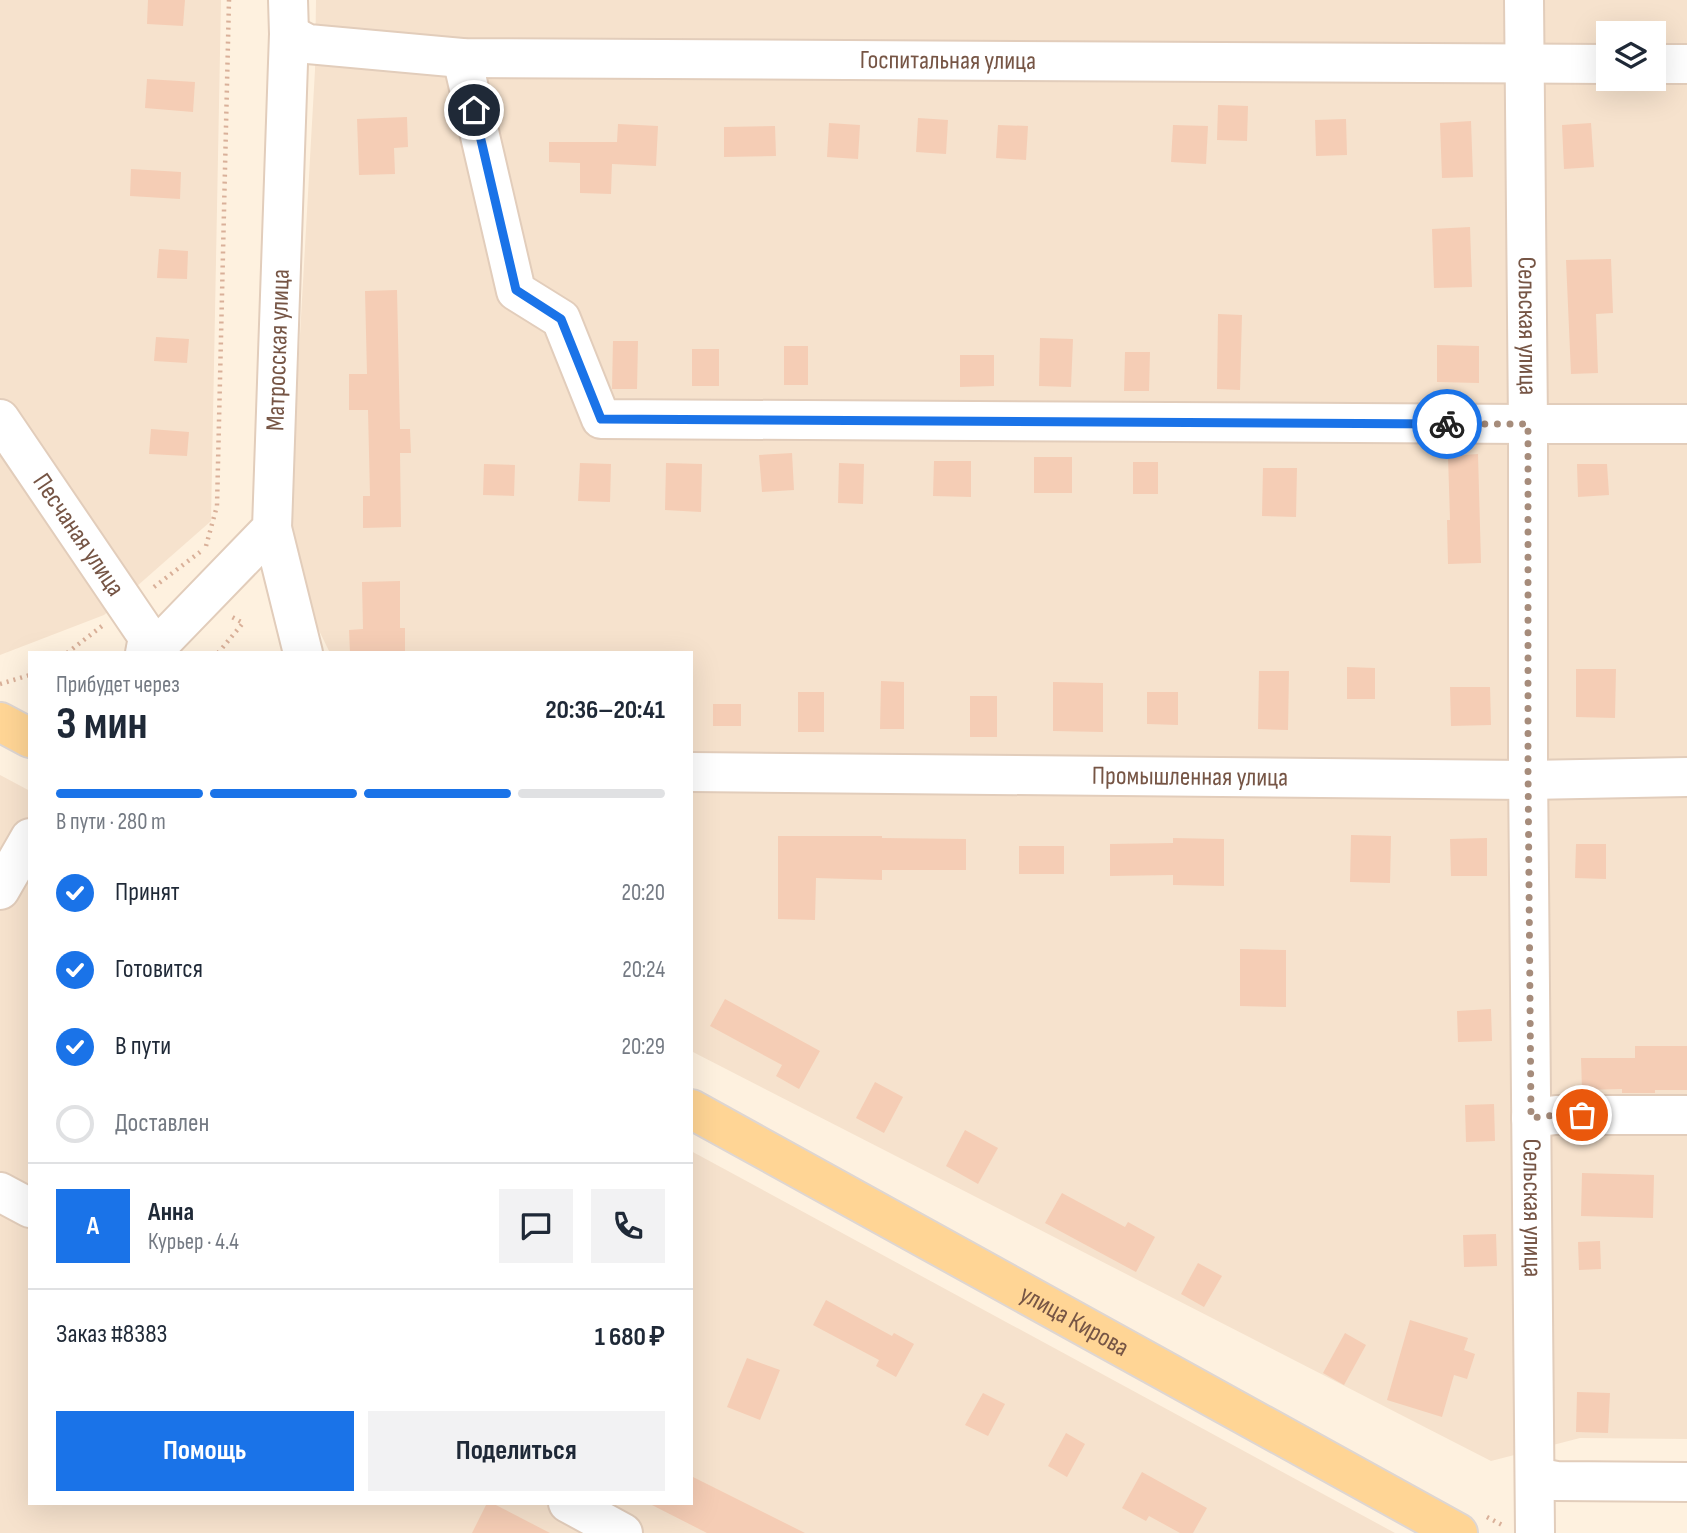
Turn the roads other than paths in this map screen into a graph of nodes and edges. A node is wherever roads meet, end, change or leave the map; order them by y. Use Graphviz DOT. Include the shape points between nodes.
graph roads {
  1 [pos="1524,0"];
  2 [pos="288,17"];
  3 [pos="463,58"];
  4 [pos="1526,63"];
  5 [pos="1596,64"];
  6 [pos="1666,64"];
  7 [pos="1687,64"];
  8 [pos="0,419"];
  9 [pos="1528,424"];
  10 [pos="1687,424"];
  11 [pos="272,528"];
  12 [pos="145,651"];
  13 [pos="153,651"];
  14 [pos="303,651"];
  15 [pos="0,722"];
  16 [pos="28,737"];
  17 [pos="693,772"];
  18 [pos="1687,778"];
  19 [pos="1528,780"];
  20 [pos="28,841"];
  21 [pos="0,890"];
  22 [pos="693,1109"];
  23 [pos="1687,1115"];
  24 [pos="1531,1118"];
  25 [pos="0,1192"];
  26 [pos="28,1207"];
  27 [pos="1535,1477"];
  28 [pos="1687,1482"];
  29 [pos="572,1505"];
  30 [pos="623,1533"];
  31 [pos="1458,1533"];
  32 [pos="1535,1533"];
  1 -- 4 [label="street, Сельская улица"];
  2 -- 3 [label="street, Госпитальная улица" via="308,44"];
  2 -- 11 [label="street, Матросская улица"];
  3 -- 4 [label="street, Госпитальная улица"];
  3 -- 9 [label="street" via="516,290 561,319 601,419"];
  4 -- 5 [label="street, Госпитальная улица"];
  4 -- 9 [label="street, Сельская улица"];
  6 -- 7 [label="street"];
  8 -- 12 [label="street, Песчаная улица" via="148,637"];
  9 -- 10 [label="street"];
  9 -- 19 [label="street, Сельская улица"];
  11 -- 13 [label="street"];
  11 -- 14 [label="street, Матросская улица"];
  15 -- 16 [label="main road"];
  17 -- 19 [label="street, Промышленная улица"];
  18 -- 19 [label="street, Промышленная улица"];
  19 -- 24 [label="street, Сельская улица"];
  20 -- 21 [label="street"];
  22 -- 31 [label="main road, улица Кирова"];
  23 -- 24 [label="street"];
  24 -- 27 [label="street, Сельская улица"];
  25 -- 26 [label="street"];
  27 -- 28 [label="street"];
  27 -- 32 [label="street, Сельская улица"];
  29 -- 30 [label="street"];
}
